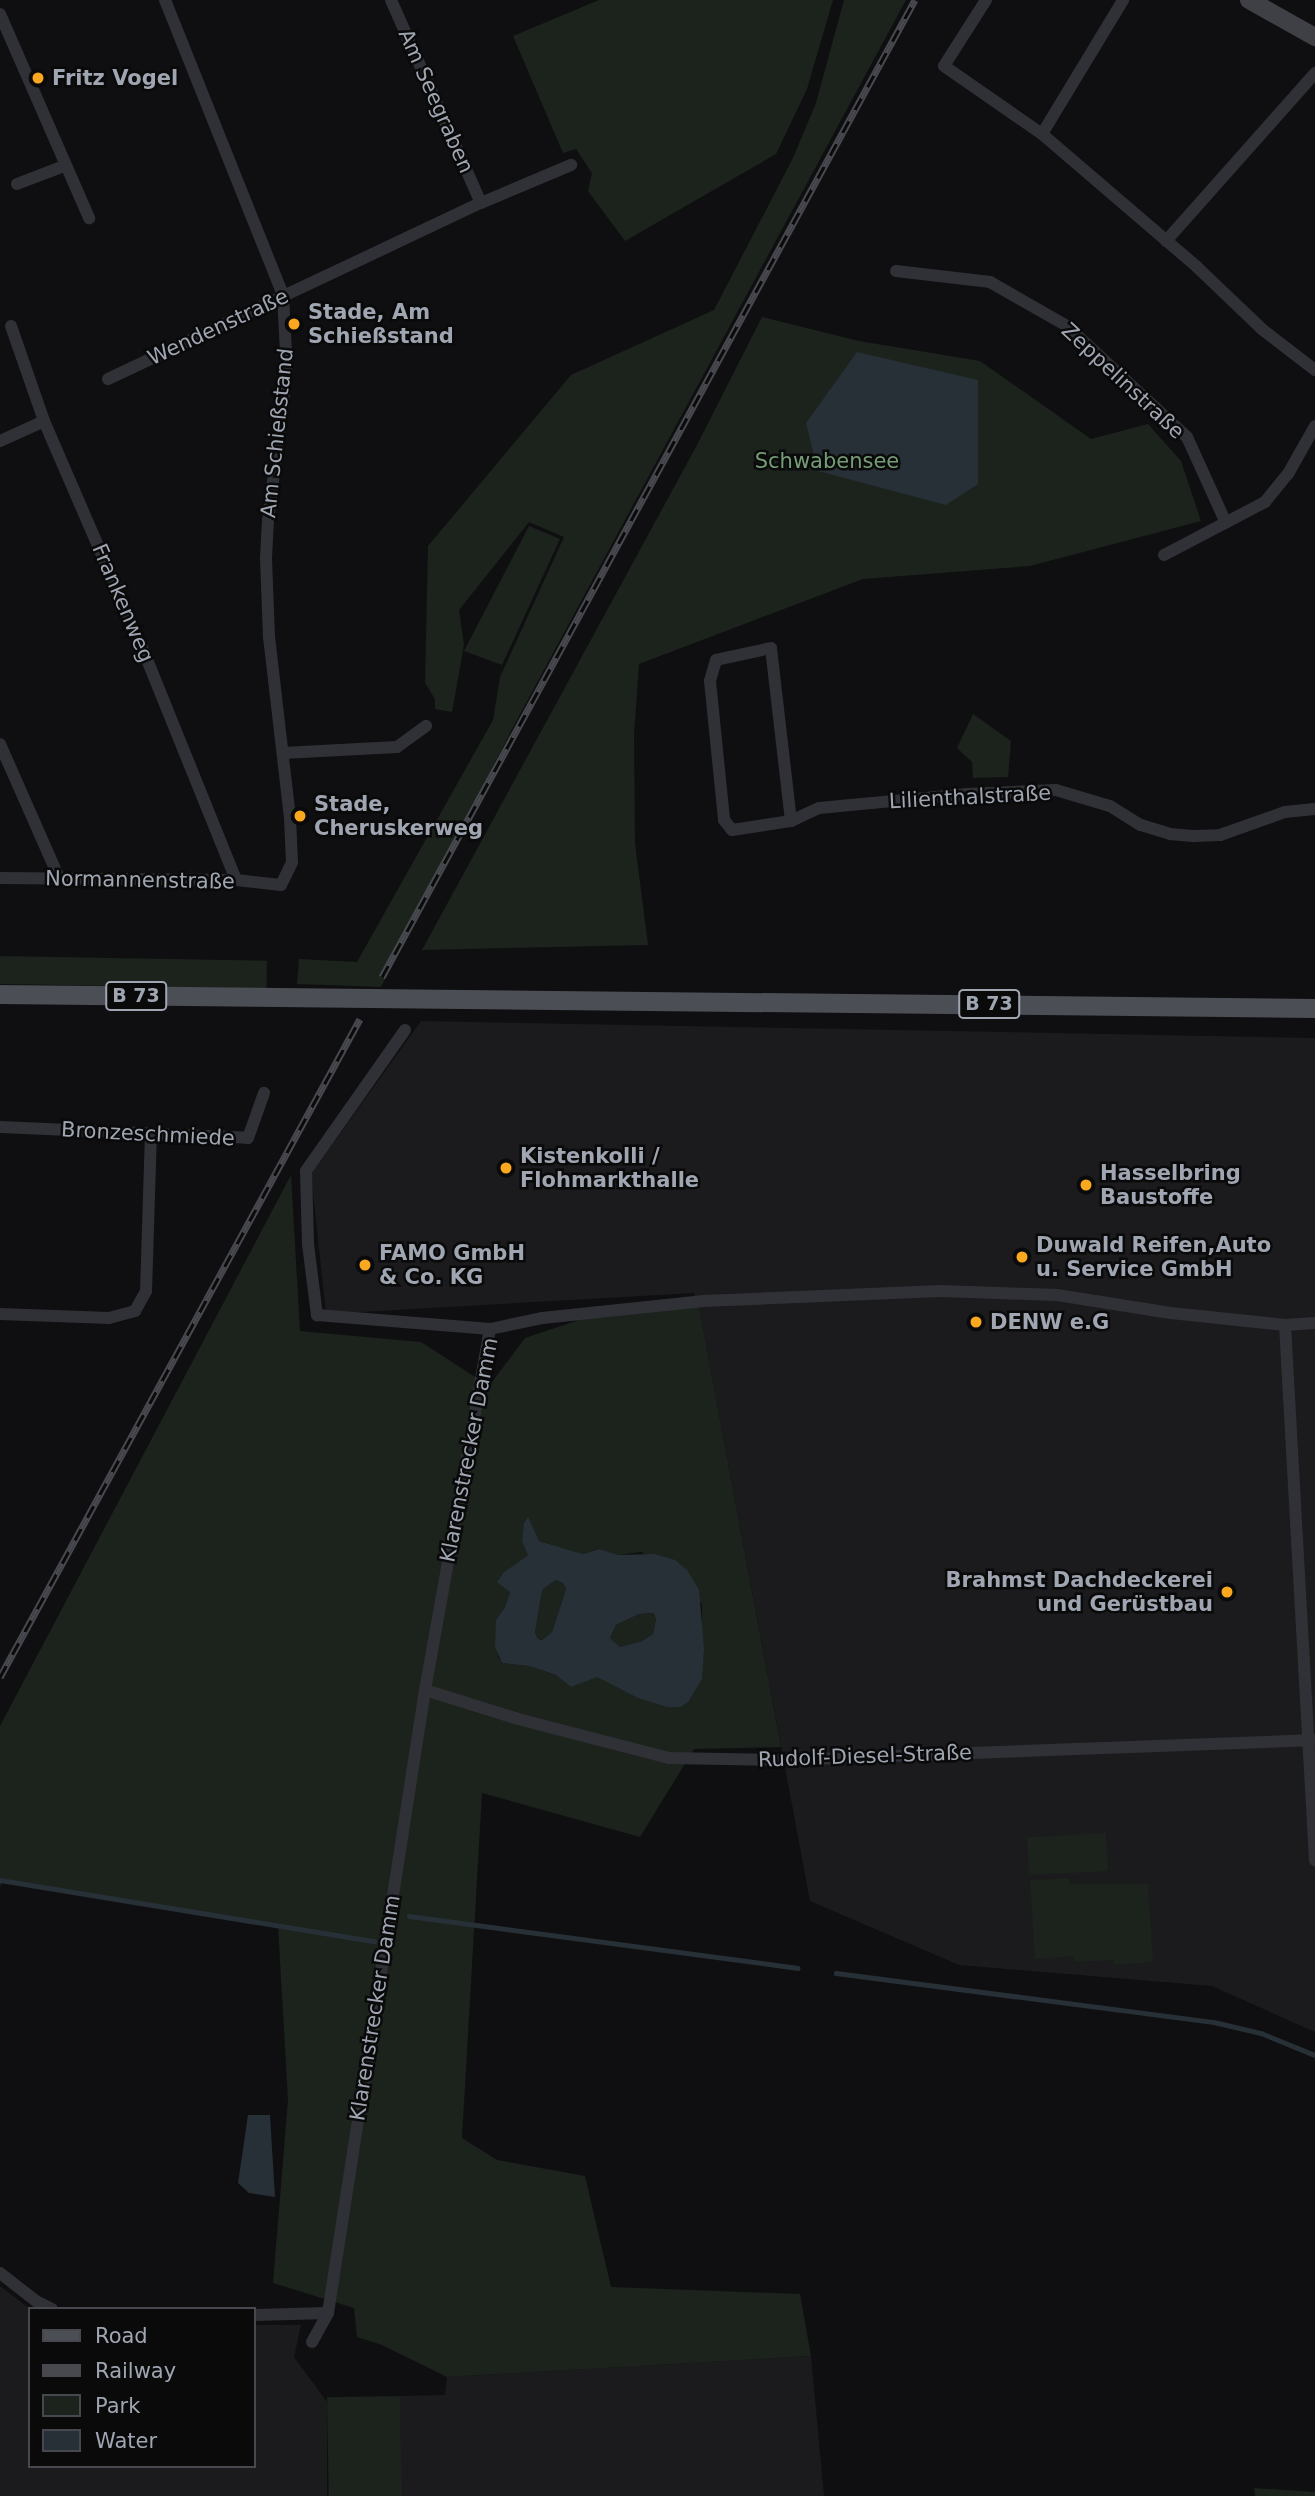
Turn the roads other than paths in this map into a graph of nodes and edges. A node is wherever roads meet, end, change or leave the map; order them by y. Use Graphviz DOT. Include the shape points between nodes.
graph roads {
  1 [pos="165,0"];
  2 [pos="391,0"];
  3 [pos="986,0"];
  4 [pos="1123,0"];
  5 [pos="1249,0"];
  6 [pos="0,14"];
  7 [pos="1315,37"];
  8 [pos="1315,73"];
  9 [pos="1042,134"];
  10 [pos="571,164"];
  11 [pos="64,166"];
  12 [pos="17,184"];
  13 [pos="481,203"];
  14 [pos="89,219"];
  15 [pos="1166,241"];
  16 [pos="896,271"];
  17 [pos="283,295"];
  18 [pos="11,326"];
  19 [pos="1315,370"];
  20 [pos="108,379"];
  21 [pos="44,421"];
  22 [pos="1315,426"];
  23 [pos="0,441"];
  24 [pos="1226,523"];
  25 [pos="1164,555"];
  26 [pos="426,726"];
  27 [pos="0,744"];
  28 [pos="283,752"];
  29 [pos="1315,809"];
  30 [pos="791,821"];
  31 [pos="0,878"];
  32 [pos="58,878"];
  33 [pos="236,880"];
  34 [pos="281,885"];
  35 [pos="0,994"];
  36 [pos="1315,1008"];
  37 [pos="405,1030"];
  38 [pos="264,1093"];
  39 [pos="0,1127"];
  40 [pos="151,1134"];
  41 [pos="0,1314"];
  42 [pos="1315,1323"];
  43 [pos="1285,1325"];
  44 [pos="490,1329"];
  45 [pos="425,1690"];
  46 [pos="1311,1740"];
  47 [pos="1315,1860"];
  48 [pos="0,2273"];
  49 [pos="48,2307"];
  50 [pos="328,2313"];
  51 [pos="256,2315"];
  52 [pos="312,2342"];
  1 -- 17 [label="street, Am Schießstand"];
  2 -- 13 [label="street, Am Seegraben"];
  3 -- 9 [label="street" via="944,66"];
  4 -- 9 [label="street"];
  5 -- 7 [label="main road"];
  6 -- 11 [label="street"];
  8 -- 15 [label="street"];
  9 -- 15 [label="street"];
  10 -- 13 [label="street, Wendenstraße"];
  11 -- 12 [label="street"];
  11 -- 14 [label="street"];
  13 -- 17 [label="street, Wendenstraße"];
  15 -- 19 [label="street" via="1263,330"];
  16 -- 24 [label="street, Zeppelinstraße" via="990,282 1068,326 1187,437"];
  17 -- 20 [label="street, Wendenstraße"];
  17 -- 28 [label="street, Am Schießstand" via="287,371 266,558 269,636"];
  18 -- 21 [label="street, Frankenweg"];
  21 -- 23 [label="street"];
  21 -- 33 [label="street, Frankenweg"];
  22 -- 24 [label="street" via="1288,474 1265,502"];
  24 -- 25 [label="street"];
  26 -- 28 [label="street" via="397,747"];
  27 -- 32 [label="street"];
  28 -- 34 [label="street, Am Schießstand" via="292,862"];
  29 -- 30 [label="street, Lilienthalstraße" via="1286,813 1220,835 1183,835 1141,825 1110,806 1056,790 818,808"];
  30 -- 30 [label="street, Lilienthalstraße" via="732,830 724,820 710,681 716,660 771,648"];
  31 -- 32 [label="street, Normannenstraße"];
  32 -- 33 [label="street, Normannenstraße"];
  33 -- 34 [label="street, Normannenstraße"];
  35 -- 36 [label="main road, B 73"];
  37 -- 44 [label="street" via="306,1171 308,1244 317,1315"];
  38 -- 40 [label="street, Bronzeschmiede" via="248,1139"];
  39 -- 40 [label="street, Bronzeschmiede"];
  40 -- 41 [label="street" via="144,1299 135,1311 109,1318"];
  42 -- 43 [label="street, Klarenstrecker Damm"];
  43 -- 44 [label="street, Klarenstrecker Damm" via="1057,1296 941,1291 704,1301 542,1318"];
  43 -- 46 [label="street"];
  44 -- 45 [label="street, Klarenstrecker Damm"];
  45 -- 46 [label="street, Rudolf-Diesel-Straße" via="669,1758 788,1759"];
  45 -- 50 [label="street, Klarenstrecker Damm"];
  46 -- 47 [label="street"];
  48 -- 49 [label="street"];
  50 -- 51 [label="street"];
  50 -- 52 [label="street, Klarenstrecker Damm"];
}
